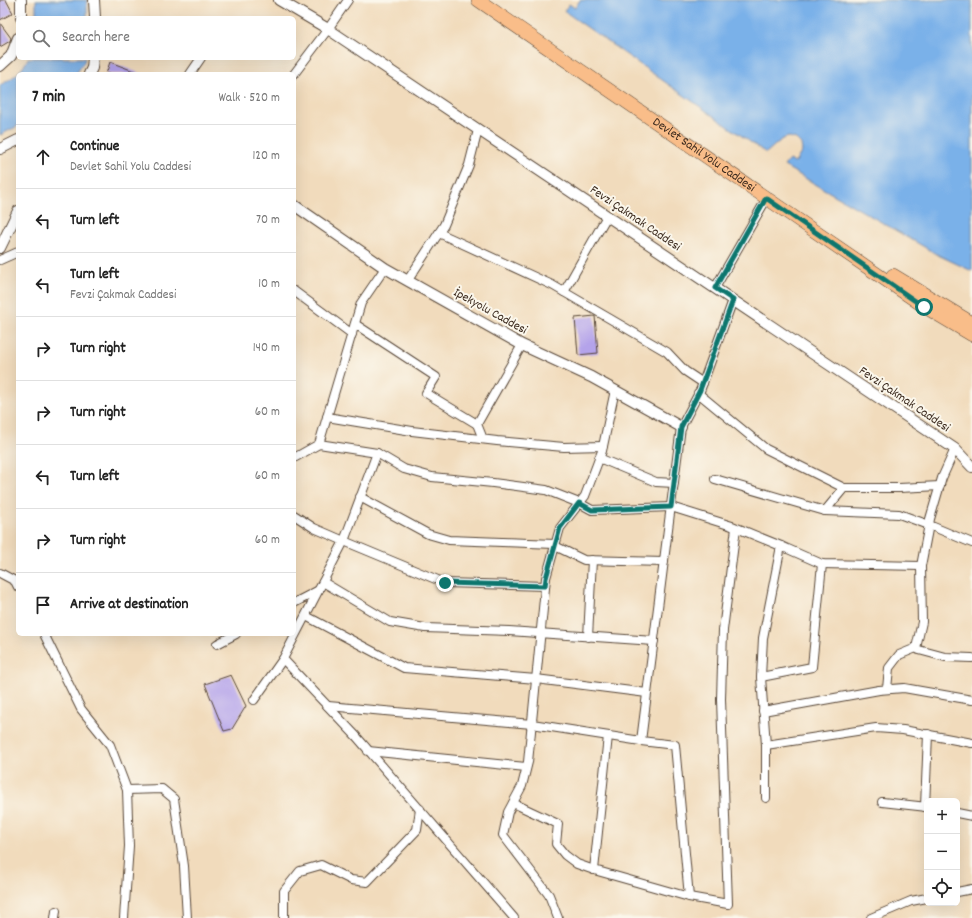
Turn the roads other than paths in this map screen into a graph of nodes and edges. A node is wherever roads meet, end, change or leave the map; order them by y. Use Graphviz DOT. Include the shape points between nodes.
graph roads {
  1 [pos="22,0"];
  2 [pos="94,0"];
  3 [pos="279,0"];
  4 [pos="348,0"];
  5 [pos="478,0"];
  6 [pos="491,0"];
  7 [pos="21,16"];
  8 [pos="95,16"];
  9 [pos="328,29"];
  10 [pos="16,44"];
  11 [pos="93,60"];
  12 [pos="200,60"];
  13 [pos="0,66"];
  14 [pos="90,72"];
  15 [pos="191,72"];
  16 [pos="296,72"];
  17 [pos="478,130"];
  18 [pos="16,141"];
  19 [pos="0,149"];
  20 [pos="766,198"];
  21 [pos="296,209"];
  22 [pos="16,215"];
  23 [pos="607,216"];
  24 [pos="439,233"];
  25 [pos="0,248"];
  26 [pos="16,253"];
  27 [pos="0,260"];
  28 [pos="385,268"];
  29 [pos="408,280"];
  30 [pos="715,288"];
  31 [pos="296,292"];
  32 [pos="564,292"];
  33 [pos="733,300"];
  34 [pos="972,323"];
  35 [pos="355,324"];
  36 [pos="352,334"];
  37 [pos="972,335"];
  38 [pos="522,345"];
  39 [pos="703,383"];
  40 [pos="615,390"];
  41 [pos="698,394"];
  42 [pos="327,417"];
  43 [pos="477,424"];
  44 [pos="681,427"];
  45 [pos="483,439"];
  46 [pos="318,444"];
  47 [pos="603,446"];
  48 [pos="955,449"];
  49 [pos="377,453"];
  50 [pos="296,457"];
  51 [pos="599,458"];
  52 [pos="972,467"];
  53 [pos="715,479"];
  54 [pos="674,483"];
  55 [pos="940,486"];
  56 [pos="844,488"];
  57 [pos="360,498"];
  58 [pos="579,503"];
  59 [pos="671,507"];
  60 [pos="825,511"];
  61 [pos="296,519"];
  62 [pos="929,525"];
  63 [pos="736,528"];
  64 [pos="344,541"];
  65 [pos="972,543"];
  66 [pos="555,545"];
  67 [pos="781,546"];
  68 [pos="592,560"];
  69 [pos="664,562"];
  70 [pos="822,564"];
  71 [pos="921,566"];
  72 [pos="0,573"];
  73 [pos="16,582"];
  74 [pos="321,586"];
  75 [pos="545,586"];
  76 [pos="296,602"];
  77 [pos="306,616"];
  78 [pos="540,633"];
  79 [pos="45,636"];
  80 [pos="232,636"];
  81 [pos="296,636"];
  82 [pos="296,636"];
  83 [pos="588,637"];
  84 [pos="654,641"];
  85 [pos="217,644"];
  86 [pos="916,648"];
  87 [pos="972,658"];
  88 [pos="284,659"];
  89 [pos="761,677"];
  90 [pos="536,679"];
  91 [pos="887,689"];
  92 [pos="647,693"];
  93 [pos="254,700"];
  94 [pos="972,700"];
  95 [pos="328,706"];
  96 [pos="763,711"];
  97 [pos="532,724"];
  98 [pos="928,734"];
  99 [pos="608,736"];
  100 [pos="641,741"];
  101 [pos="972,743"];
  102 [pos="766,745"];
  103 [pos="368,751"];
  104 [pos="526,766"];
  105 [pos="127,790"];
  106 [pos="766,798"];
  107 [pos="926,798"];
  108 [pos="882,802"];
  109 [pos="513,803"];
  110 [pos="924,807"];
  111 [pos="420,809"];
  112 [pos="960,814"];
  113 [pos="972,816"];
  114 [pos="594,870"];
  115 [pos="972,889"];
  116 [pos="960,891"];
  117 [pos="689,897"];
  118 [pos="924,899"];
  119 [pos="124,918"];
  120 [pos="187,918"];
  121 [pos="284,918"];
  122 [pos="514,918"];
  123 [pos="558,918"];
  124 [pos="871,918"];
  1 -- 7 [label="street"];
  2 -- 8 [label="street"];
  3 -- 9 [label="street, Fevzi Çakmak Caddesi"];
  4 -- 9 [label="street"];
  5 -- 20 [label="main road, Devlet Sahil Yolu Caddesi"];
  6 -- 34 [label="main road, Devlet Sahil Yolu Caddesi" via="878,266"];
  9 -- 16 [label="street"];
  9 -- 17 [label="street, Fevzi Çakmak Caddesi"];
  10 -- 13 [label="street" via="12,56"];
  11 -- 14 [label="street"];
  12 -- 15 [label="street"];
  17 -- 23 [label="street, Fevzi Çakmak Caddesi"];
  17 -- 24 [label="street" via="469,165"];
  18 -- 19 [label="street"];
  20 -- 30 [label="street"];
  20 -- 37 [label="main road, Devlet Sahil Yolu Caddesi" via="924,307"];
  21 -- 28 [label="street, İpekyolu Caddesi"];
  22 -- 25 [label="street"];
  23 -- 30 [label="street, Fevzi Çakmak Caddesi"];
  23 -- 32 [label="street"];
  24 -- 29 [label="street"];
  24 -- 32 [label="street"];
  26 -- 27 [label="street"];
  28 -- 29 [label="street, İpekyolu Caddesi"];
  28 -- 35 [label="street" via="361,303"];
  29 -- 38 [label="street, İpekyolu Caddesi"];
  30 -- 33 [label="street, Fevzi Çakmak Caddesi"];
  31 -- 36 [label="street"];
  32 -- 39 [label="street" via="667,352 685,371"];
  33 -- 39 [label="street"];
  33 -- 48 [label="street, Fevzi Çakmak Caddesi"];
  35 -- 36 [label="street"];
  35 -- 43 [label="street" via="436,377 426,393"];
  36 -- 42 [label="street"];
  38 -- 40 [label="street, İpekyolu Caddesi"];
  38 -- 43 [label="street"];
  39 -- 41 [label="street"];
  40 -- 44 [label="street, İpekyolu Caddesi"];
  40 -- 47 [label="street"];
  41 -- 44 [label="street"];
  41 -- 56 [label="street" via="766,449"];
  42 -- 45 [label="street"];
  42 -- 46 [label="street"];
  43 -- 45 [label="street"];
  44 -- 54 [label="street"];
  45 -- 47 [label="street" via="564,447"];
  46 -- 49 [label="street"];
  46 -- 50 [label="street"];
  47 -- 51 [label="street"];
  48 -- 52 [label="street, Fevzi Çakmak Caddesi"];
  48 -- 55 [label="street"];
  49 -- 57 [label="street"];
  49 -- 58 [label="street" via="404,469 432,477 546,490"];
  51 -- 54 [label="street" via="656,482"];
  51 -- 58 [label="street" via="585,496"];
  53 -- 60 [label="street"];
  54 -- 59 [label="street"];
  55 -- 56 [label="street"];
  55 -- 62 [label="street"];
  56 -- 60 [label="street"];
  57 -- 64 [label="street"];
  57 -- 66 [label="street" via="428,534 449,540"];
  58 -- 59 [label="street" via="592,510"];
  58 -- 66 [label="street" via="560,528"];
  59 -- 63 [label="street"];
  59 -- 69 [label="street"];
  60 -- 62 [label="street" via="899,514"];
  61 -- 64 [label="street"];
  62 -- 65 [label="street"];
  62 -- 71 [label="street"];
  63 -- 67 [label="street"];
  63 -- 117 [label="street" via="723,630 721,699 728,904"];
  64 -- 74 [label="street"];
  64 -- 75 [label="street" via="445,583"];
  66 -- 68 [label="street" via="584,560"];
  66 -- 75 [label="street"];
  67 -- 70 [label="street"];
  67 -- 89 [label="street" via="763,638"];
  68 -- 69 [label="street"];
  68 -- 83 [label="street"];
  69 -- 84 [label="street"];
  70 -- 71 [label="street"];
  70 -- 89 [label="street" via="812,667"];
  71 -- 86 [label="street" via="922,622"];
  72 -- 73 [label="street"];
  74 -- 76 [label="street"];
  74 -- 77 [label="street"];
  74 -- 78 [label="street" via="390,622 425,628"];
  75 -- 78 [label="street"];
  77 -- 82 [label="street"];
  77 -- 90 [label="street" via="404,668"];
  78 -- 83 [label="street"];
  78 -- 90 [label="street"];
  79 -- 105 [label="street" via="81,709 110,745"];
  80 -- 85 [label="street"];
  81 -- 88 [label="street"];
  83 -- 84 [label="street"];
  84 -- 92 [label="street"];
  86 -- 87 [label="street" via="945,657"];
  86 -- 91 [label="street" via="899,655 889,668"];
  88 -- 93 [label="street"];
  88 -- 95 [label="street"];
  89 -- 96 [label="street"];
  90 -- 92 [label="street"];
  90 -- 97 [label="street"];
  91 -- 94 [label="street" via="904,688"];
  91 -- 96 [label="street"];
  92 -- 100 [label="street"];
  95 -- 97 [label="street"];
  95 -- 103 [label="street"];
  96 -- 102 [label="street"];
  97 -- 99 [label="street"];
  97 -- 104 [label="street"];
  98 -- 101 [label="street"];
  98 -- 102 [label="street" via="876,728"];
  98 -- 107 [label="street"];
  99 -- 100 [label="street"];
  99 -- 114 [label="street"];
  100 -- 117 [label="street" via="675,745"];
  102 -- 106 [label="street"];
  103 -- 104 [label="street"];
  103 -- 111 [label="street"];
  104 -- 109 [label="street" via="522,786"];
  105 -- 119 [label="street" via="129,846"];
  105 -- 120 [label="street" via="162,789 174,799 184,866"];
  108 -- 110 [label="street"];
  109 -- 114 [label="street" via="558,824 556,844 577,864"];
  109 -- 123 [label="street" via="508,812 503,835 550,895"];
  111 -- 121 [label="street" via="416,830 367,882 351,880 321,865 300,871 284,891"];
  111 -- 122 [label="street"];
  112 -- 113 [label="street"];
  114 -- 117 [label="street"];
  115 -- 116 [label="street"];
  118 -- 124 [label="street" via="911,901"];
}
